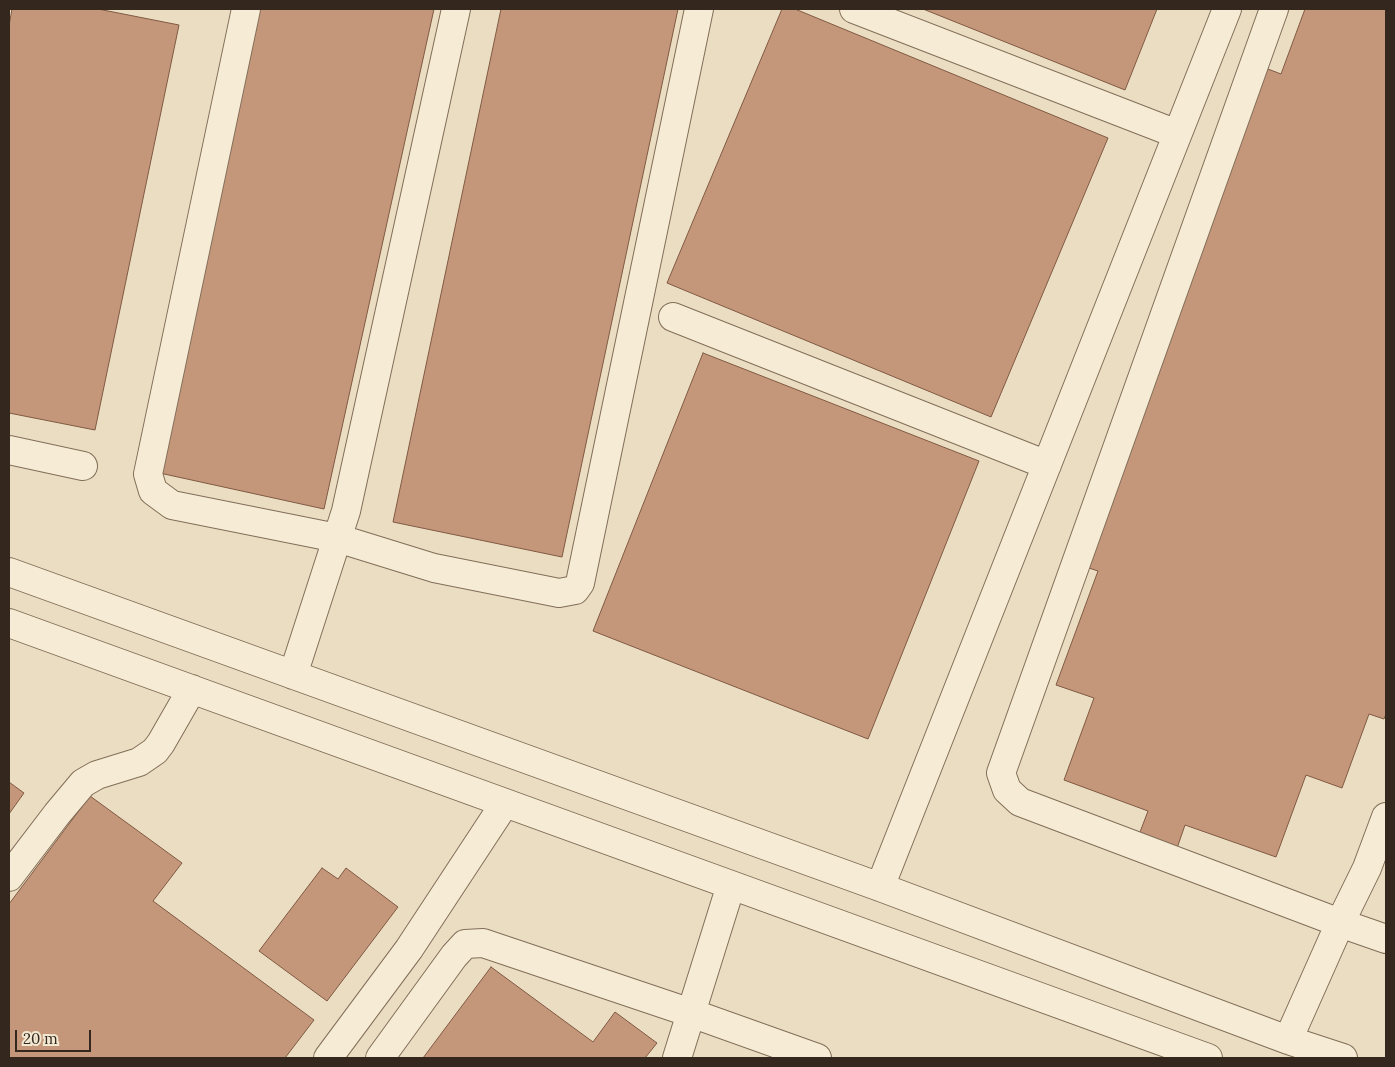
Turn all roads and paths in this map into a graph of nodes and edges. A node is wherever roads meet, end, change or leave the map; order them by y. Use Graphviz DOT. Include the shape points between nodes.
graph roads {
  1 [pos="246,9"];
  2 [pos="456,9"];
  3 [pos="699,9"];
  4 [pos="854,9"];
  5 [pos="1227,9"];
  6 [pos="1274,9"];
  7 [pos="1177,134"];
  8 [pos="673,317"];
  9 [pos="9,450"];
  10 [pos="1047,465"];
  11 [pos="83,466"];
  12 [pos="337,538"];
  13 [pos="9,572"];
  14 [pos="9,623"];
  15 [pos="293,675"];
  16 [pos="192,689"];
  17 [pos="505,803"];
  18 [pos="1386,817"];
  19 [pos="1377,871"];
  20 [pos="9,877"];
  21 [pos="731,885"];
  22 [pos="880,888"];
  23 [pos="1340,924"];
  24 [pos="1386,939"];
  25 [pos="691,1013"];
  26 [pos="1288,1040"];
  27 [pos="328,1058"];
  28 [pos="380,1058"];
  29 [pos="677,1058"];
  30 [pos="817,1058"];
  31 [pos="1208,1058"];
  32 [pos="1343,1058"];
  1 -- 12 [label="street" via="148,474 152,491 172,505"];
  2 -- 12 [label="street" via="346,511"];
  3 -- 12 [label="street" via="580,583 575,590 559,594 434,568"];
  4 -- 7 [label="street"];
  5 -- 7 [label="street"];
  6 -- 23 [label="street" via="1001,773 1007,790 1020,802"];
  7 -- 10 [label="street"];
  8 -- 10 [label="street"];
  9 -- 11 [label="street"];
  10 -- 22 [label="street"];
  12 -- 15 [label="street"];
  13 -- 15 [label="street"];
  14 -- 16 [label="street"];
  15 -- 22 [label="street"];
  16 -- 17 [label="street"];
  16 -- 20 [label="street" via="155,751 139,762 97,775 83,783"];
  17 -- 21 [label="street"];
  17 -- 27 [label="street" via="408,949"];
  18 -- 19 [label="street"];
  19 -- 23 [label="street"];
  21 -- 25 [label="street"];
  21 -- 31 [label="street"];
  22 -- 26 [label="street"];
  23 -- 24 [label="street"];
  23 -- 26 [label="street"];
  25 -- 28 [label="street" via="483,943 465,944"];
  25 -- 29 [label="street"];
  25 -- 30 [label="street"];
  26 -- 32 [label="street"];
}
